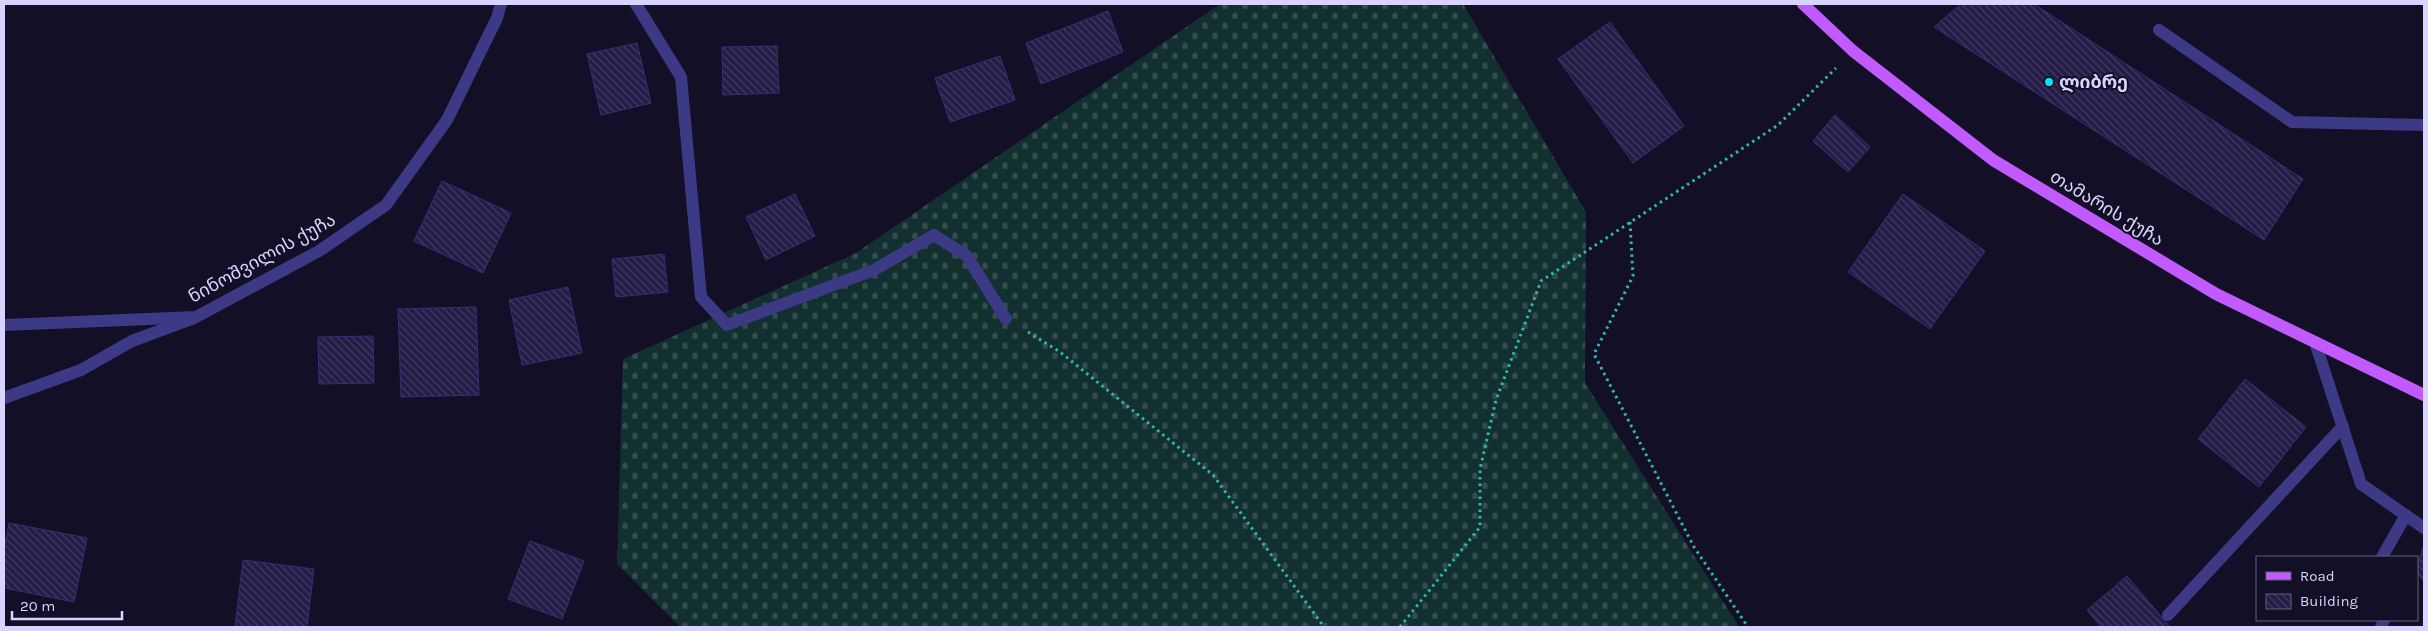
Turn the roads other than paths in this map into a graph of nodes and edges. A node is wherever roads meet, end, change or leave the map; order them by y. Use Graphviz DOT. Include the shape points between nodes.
graph roads {
  1 [pos="501,4"];
  2 [pos="636,4"];
  3 [pos="1803,4"];
  4 [pos="2159,30"];
  5 [pos="2424,125"];
  6 [pos="196,317"];
  7 [pos="1006,319"];
  8 [pos="4,325"];
  9 [pos="2315,342"];
  10 [pos="2424,395"];
  11 [pos="4,398"];
  12 [pos="2342,426"];
  13 [pos="2406,514"];
  14 [pos="2424,528"];
  15 [pos="2383,556"];
  16 [pos="2168,614"];
  1 -- 6 [label="street, ნინოშვილის ქუჩა" via="447,120 386,205 319,251"];
  2 -- 7 [label="street" via="681,77 701,297 727,326 874,270 934,235 967,256"];
  3 -- 9 [label="main road, თამარის ქუჩა" via="1853,52 1993,160 2216,294"];
  4 -- 5 [label="street" via="2292,122"];
  6 -- 8 [label="street, ნინოშვილის ქუჩა"];
  6 -- 11 [label="street" via="132,341 80,370"];
  9 -- 10 [label="main road, თამარის ქუჩა"];
  9 -- 12 [label="street"];
  12 -- 13 [label="street" via="2362,484"];
  12 -- 16 [label="street"];
  13 -- 14 [label="street"];
  13 -- 15 [label="street"];
}
